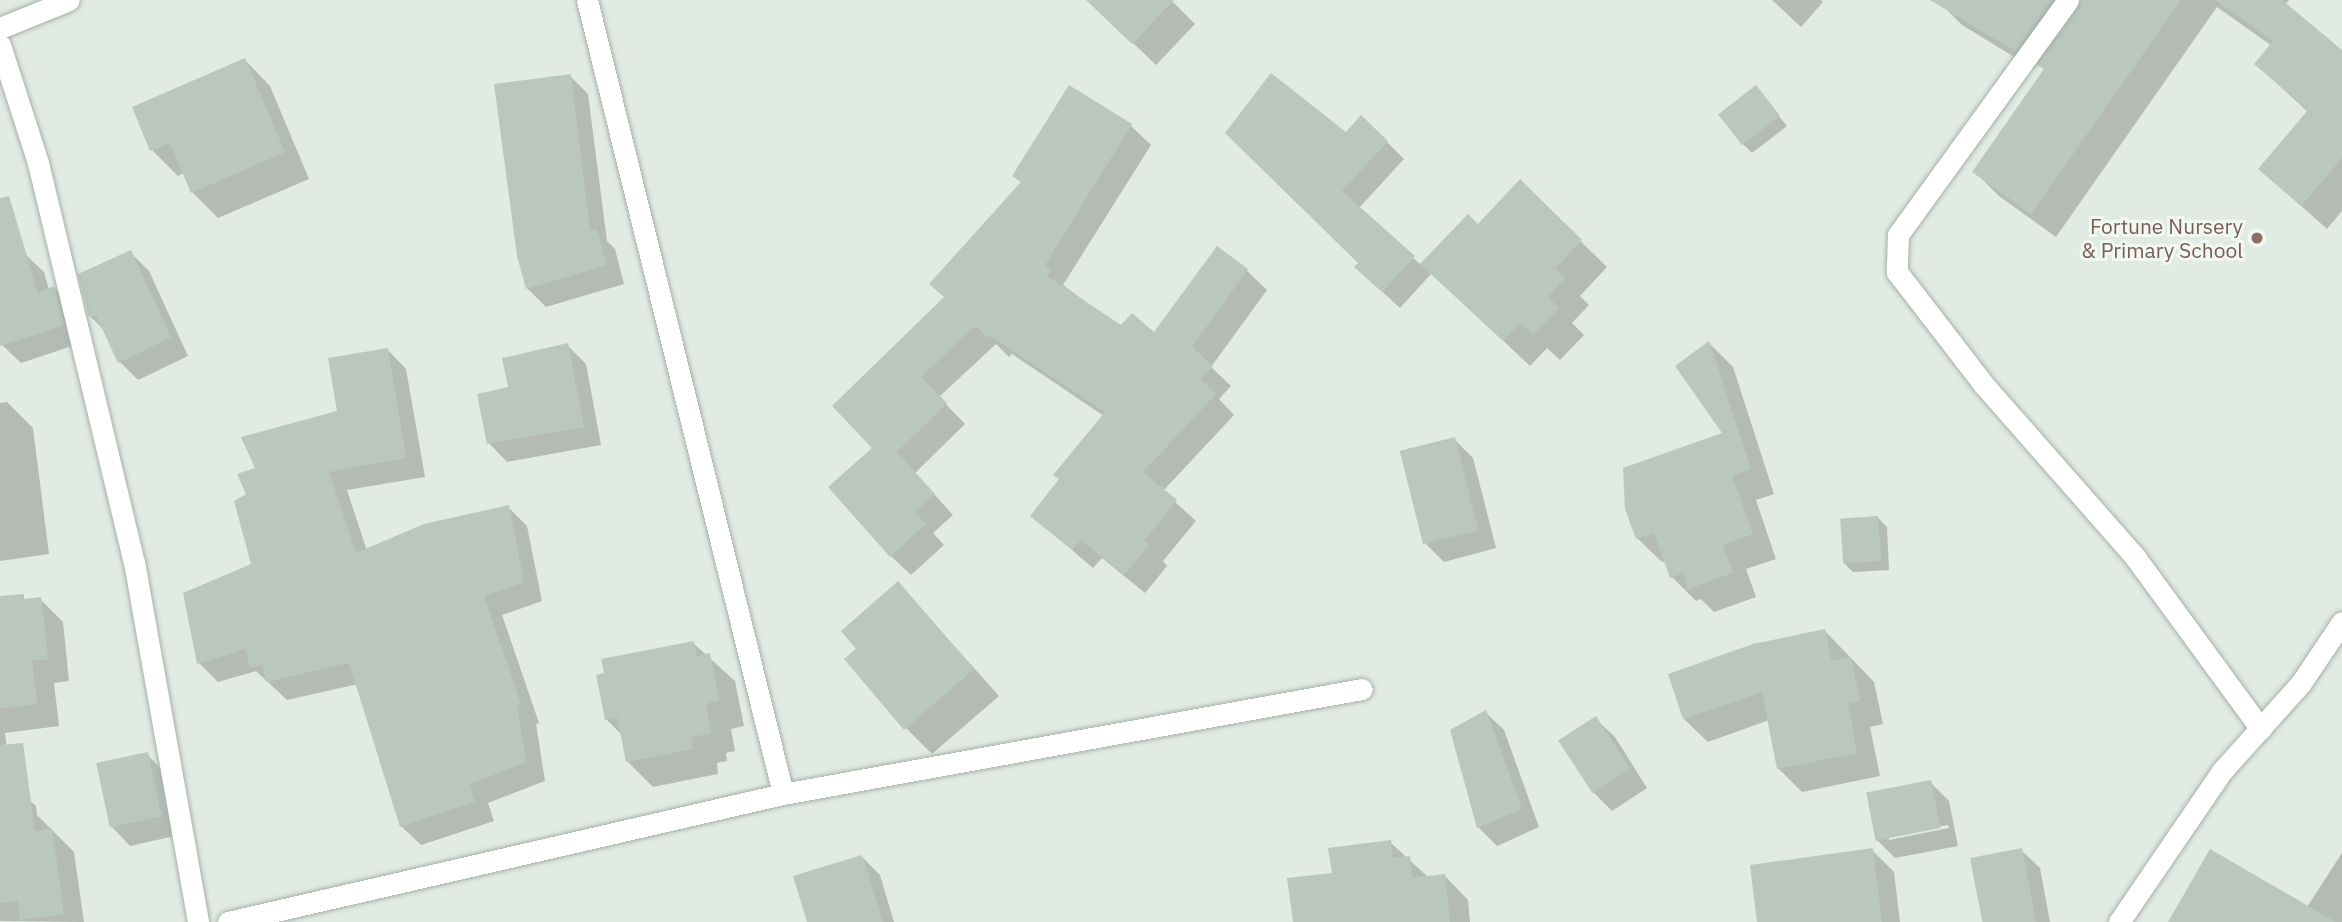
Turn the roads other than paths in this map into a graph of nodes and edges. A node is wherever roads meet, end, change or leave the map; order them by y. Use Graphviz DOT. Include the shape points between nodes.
graph roads {
  1 [pos="69,0"];
  2 [pos="587,0"];
  3 [pos="2068,0"];
  4 [pos="0,28"];
  5 [pos="0,45"];
  6 [pos="2342,622"];
  7 [pos="1362,689"];
  8 [pos="2260,729"];
  9 [pos="783,794"];
  10 [pos="198,922"];
  11 [pos="228,922"];
  12 [pos="2119,922"];
  1 -- 4 [label="street"];
  2 -- 9 [label="street"];
  3 -- 8 [label="street" via="1898,235 1897,272 1984,385 2135,557"];
  5 -- 10 [label="street" via="38,163 134,562"];
  6 -- 8 [label="street" via="2301,683"];
  7 -- 9 [label="street"];
  8 -- 12 [label="street" via="2222,771"];
  9 -- 11 [label="street"];
}
